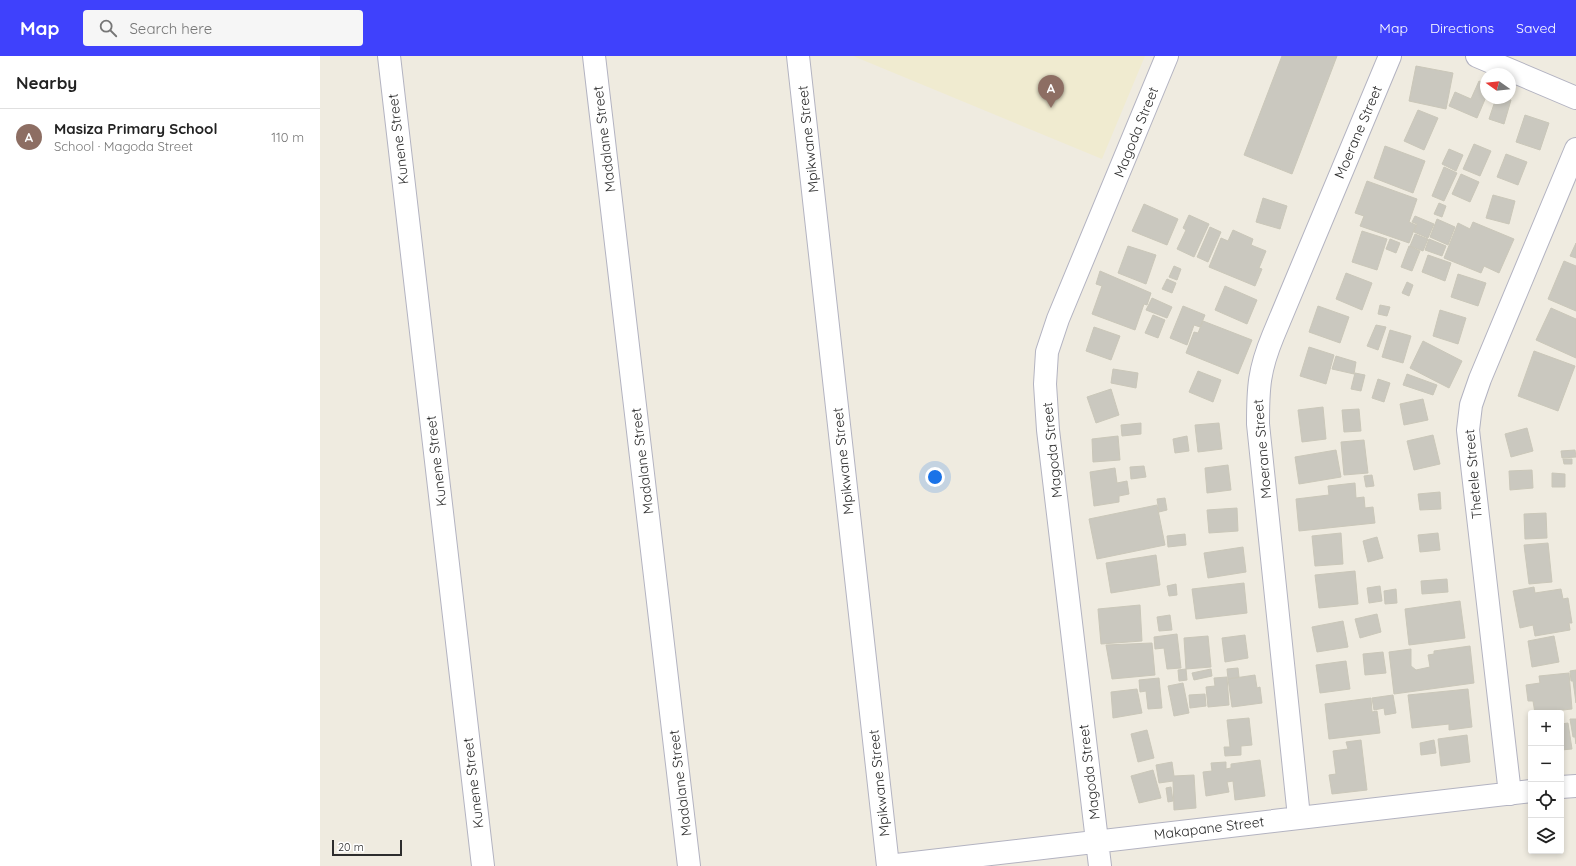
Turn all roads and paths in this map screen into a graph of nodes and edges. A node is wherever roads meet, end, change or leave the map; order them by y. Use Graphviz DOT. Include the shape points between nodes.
graph roads {
  1 [pos="389,56"];
  2 [pos="594,56"];
  3 [pos="798,56"];
  4 [pos="1167,56"];
  5 [pos="1390,56"];
  6 [pos="1477,56"];
  7 [pos="1576,98"];
  8 [pos="1576,149"];
  9 [pos="1576,786"];
  10 [pos="1564,787"];
  11 [pos="1528,791"];
  12 [pos="1510,794"];
  13 [pos="1299,817"];
  14 [pos="1098,842"];
  15 [pos="483,866"];
  16 [pos="689,866"];
  17 [pos="888,866"];
  18 [pos="1100,866"];
  1 -- 15 [label="street, Kunene Street"];
  2 -- 16 [label="street, Madalane Street"];
  3 -- 17 [label="street, Mpikwane Street"];
  4 -- 14 [label="street, Magoda Street" via="1058,319 1047,352 1045,384 1048,430"];
  5 -- 13 [label="street, Moerane Street" via="1262,362 1258,390 1258,424"];
  6 -- 7 [label="street"];
  8 -- 12 [label="street, Thetele Street" via="1480,379 1471,405 1468,430"];
  9 -- 10 [label="street"];
  11 -- 12 [label="street, Makapane Street"];
  12 -- 13 [label="street, Makapane Street"];
  13 -- 14 [label="street, Makapane Street"];
  14 -- 17 [label="street, Makapane Street"];
  14 -- 18 [label="street, Magoda Street"];
}
